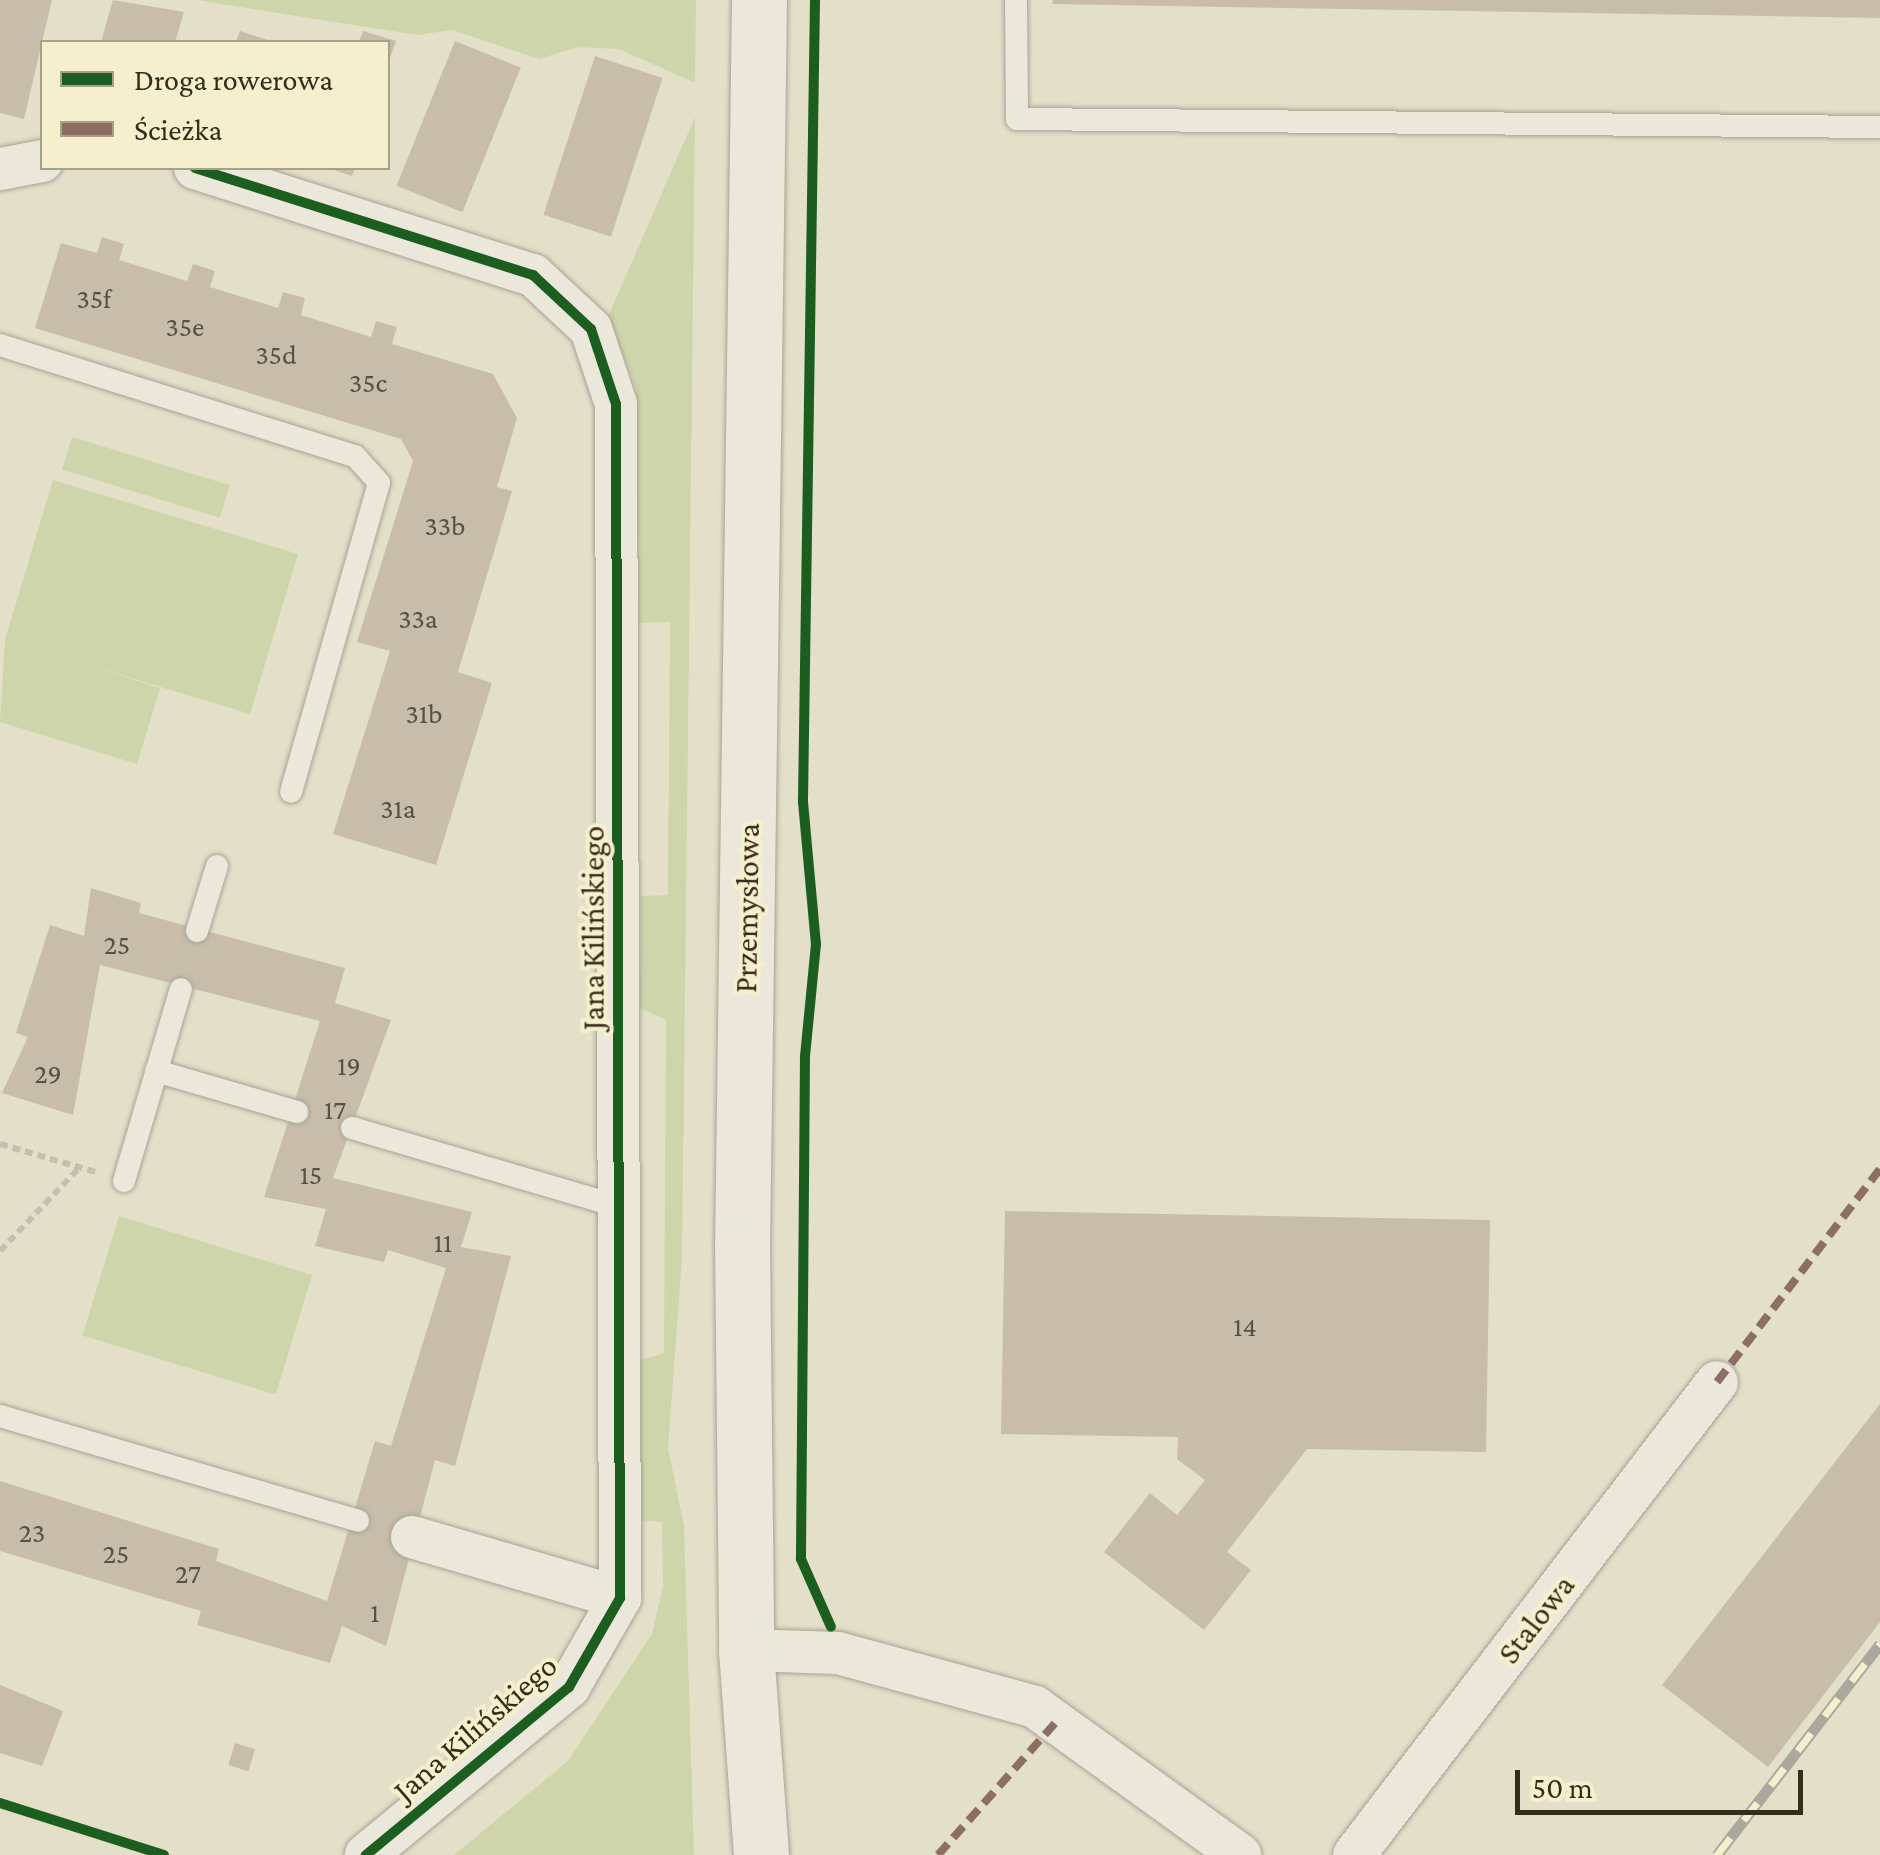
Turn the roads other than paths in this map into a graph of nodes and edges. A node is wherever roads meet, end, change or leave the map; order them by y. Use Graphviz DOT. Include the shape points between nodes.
graph roads {
  1 [pos="760,0"];
  2 [pos="1016,0"];
  3 [pos="1880,127"];
  4 [pos="40,161"];
  5 [pos="0,169"];
  6 [pos="201,170"];
  7 [pos="0,345"];
  8 [pos="290,792"];
  9 [pos="217,866"];
  10 [pos="198,931"];
  11 [pos="181,989"];
  12 [pos="156,1071"];
  13 [pos="297,1112"];
  14 [pos="352,1128"];
  15 [pos="124,1181"];
  16 [pos="620,1207"];
  17 [pos="1717,1382"];
  18 [pos="0,1416"];
  19 [pos="358,1521"];
  20 [pos="412,1537"];
  21 [pos="620,1598"];
  22 [pos="746,1650"];
  23 [pos="757,1842"];
  24 [pos="366,1855"];
  25 [pos="1240,1855"];
  26 [pos="1354,1855"];
  1 -- 22 [label="main road, Przemysłowa" via="742,1242"];
  2 -- 3 [label="lane" via="1017,120"];
  4 -- 5 [label="street"];
  6 -- 16 [label="street, Jana Kilińskiego" via="533,275 591,329 616,404"];
  7 -- 8 [label="lane" via="355,456 379,483"];
  9 -- 10 [label="lane"];
  11 -- 12 [label="lane"];
  12 -- 13 [label="lane"];
  12 -- 15 [label="lane"];
  14 -- 16 [label="lane"];
  16 -- 21 [label="street, Jana Kilińskiego"];
  17 -- 26 [label="street, Stalowa"];
  18 -- 19 [label="lane"];
  20 -- 21 [label="street"];
  21 -- 24 [label="street, Jana Kilińskiego" via="569,1687"];
  22 -- 23 [label="main road, Przemysłowa"];
  22 -- 25 [label="street" via="838,1653 1035,1707"];
}
